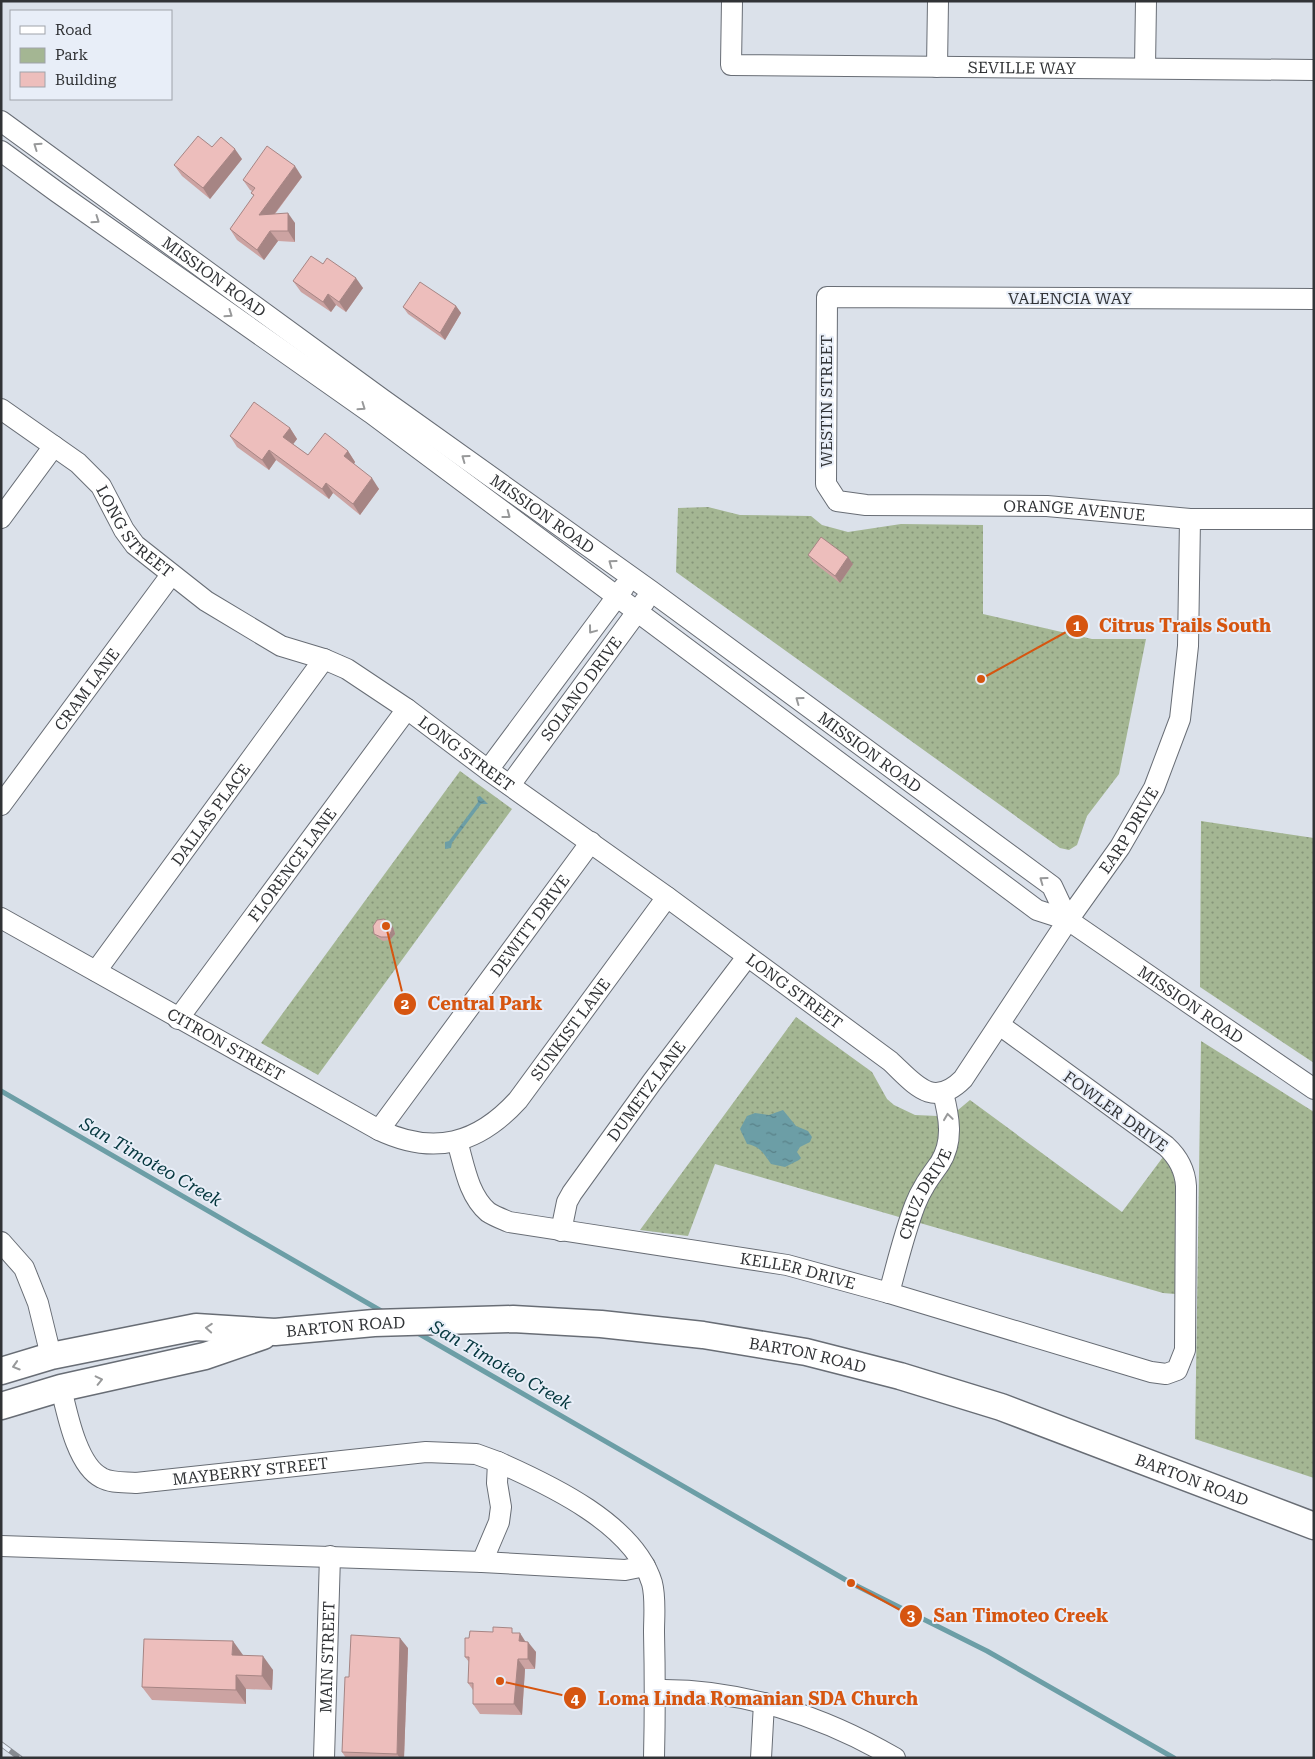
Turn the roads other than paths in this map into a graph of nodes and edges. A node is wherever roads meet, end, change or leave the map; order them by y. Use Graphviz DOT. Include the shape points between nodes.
graph roads {
  1 [pos="732,1"];
  2 [pos="938,1"];
  3 [pos="1146,1"];
  4 [pos="938,67"];
  5 [pos="1145,67"];
  6 [pos="1314,70"];
  7 [pos="1,121"];
  8 [pos="1,150"];
  9 [pos="827,297"];
  10 [pos="1314,299"];
  11 [pos="1,409"];
  12 [pos="54,446"];
  13 [pos="837,501"];
  14 [pos="1,518"];
  15 [pos="1190,519"];
  16 [pos="1314,520"];
  17 [pos="171,575"];
  18 [pos="631,577"];
  19 [pos="651,591"];
  20 [pos="617,597"];
  21 [pos="637,612"];
  22 [pos="324,659"];
  23 [pos="546,692"];
  24 [pos="567,707"];
  25 [pos="407,709"];
  26 [pos="488,770"];
  27 [pos="510,785"];
  28 [pos="1,805"];
  29 [pos="591,842"];
  30 [pos="667,897"];
  31 [pos="1,918"];
  32 [pos="1068,920"];
  33 [pos="747,957"];
  34 [pos="96,971"];
  35 [pos="178,1019"];
  36 [pos="1001,1026"];
  37 [pos="1314,1089"];
  38 [pos="943,1093"];
  39 [pos="379,1130"];
  40 [pos="457,1141"];
  41 [pos="561,1231"];
  42 [pos="1,1242"];
  43 [pos="889,1293"];
  44 [pos="275,1332"];
  45 [pos="51,1356"];
  46 [pos="1177,1370"];
  47 [pos="1,1371"];
  48 [pos="60,1388"];
  49 [pos="1,1406"];
  50 [pos="498,1462"];
  51 [pos="1314,1526"];
  52 [pos="1,1546"];
  53 [pos="330,1556"];
  54 [pos="482,1562"];
  55 [pos="645,1566"];
  56 [pos="656,1690"];
  57 [pos="764,1703"];
  58 [pos="324,1758"];
  59 [pos="654,1758"];
  60 [pos="761,1758"];
  61 [pos="895,1758"];
  1 -- 4 [label="street, SEVILLE WAY" via="731,65"];
  2 -- 4 [label="street"];
  3 -- 5 [label="street"];
  4 -- 5 [label="street, SEVILLE WAY"];
  5 -- 6 [label="street, SEVILLE WAY"];
  18 -- 7 [label="street, MISSION ROAD, one-way"];
  8 -- 20 [label="street, MISSION ROAD, one-way" via="371,413"];
  9 -- 10 [label="street, VALENCIA WAY"];
  9 -- 13 [label="street, WESTIN STREET" via="826,484"];
  11 -- 12 [label="street, LONG STREET"];
  12 -- 14 [label="street"];
  12 -- 17 [label="street, LONG STREET" via="78,463 101,486 135,545"];
  13 -- 15 [label="street, ORANGE AVENUE" via="866,505 1047,506"];
  15 -- 16 [label="street, ORANGE AVENUE"];
  15 -- 32 [label="street, EARP DRIVE" via="1188,646 1180,719 1154,788 1120,847"];
  17 -- 22 [label="street, LONG STREET" via="264,638"];
  17 -- 28 [label="street, CRAM LANE"];
  18 -- 19 [label="street, MISSION ROAD"];
  18 -- 20 [label="street, SOLANO DRIVE"];
  19 -- 21 [label="street, SOLANO DRIVE"];
  32 -- 19 [label="street, MISSION ROAD, one-way" via="1052,886"];
  20 -- 21 [label="street, MISSION ROAD"];
  20 -- 23 [label="street, SOLANO DRIVE, one-way"];
  21 -- 24 [label="street, SOLANO DRIVE"];
  21 -- 32 [label="street, MISSION ROAD" via="1037,910"];
  22 -- 25 [label="street, LONG STREET" via="347,669"];
  22 -- 34 [label="street, DALLAS PLACE"];
  23 -- 24 [label="street"];
  23 -- 26 [label="street, SOLANO DRIVE"];
  24 -- 27 [label="street, SOLANO DRIVE"];
  25 -- 26 [label="street, LONG STREET"];
  25 -- 35 [label="street, FLORENCE LANE"];
  26 -- 27 [label="street, LONG STREET"];
  27 -- 29 [label="street, LONG STREET"];
  29 -- 30 [label="street, LONG STREET"];
  29 -- 39 [label="street, DEWITT DRIVE"];
  30 -- 33 [label="street, LONG STREET"];
  30 -- 40 [label="street, SUNKIST LANE" via="518,1100 501,1119"];
  31 -- 34 [label="street, CITRON STREET"];
  32 -- 36 [label="street, EARP DRIVE"];
  32 -- 37 [label="street, MISSION ROAD"];
  33 -- 38 [label="street, LONG STREET" via="890,1061 921,1089 928,1093"];
  33 -- 41 [label="street, DUMETZ LANE" via="572,1193"];
  34 -- 35 [label="street, CITRON STREET"];
  35 -- 39 [label="street, CITRON STREET"];
  36 -- 38 [label="street, EARP DRIVE" via="963,1079"];
  36 -- 46 [label="street, FOWLER DRIVE" via="1166,1146 1183,1168 1186,1186 1185,1350"];
  43 -- 38 [label="street, CRUZ DRIVE, one-way" via="914,1206 947,1146 949,1118"];
  39 -- 40 [label="street, CITRON STREET" via="418,1144"];
  40 -- 41 [label="street, KELLER DRIVE" via="471,1188 488,1212 509,1222"];
  41 -- 43 [label="street, KELLER DRIVE" via="787,1266"];
  42 -- 45 [label="street" via="24,1268 38,1303"];
  43 -- 46 [label="street, KELLER DRIVE" via="1152,1372 1166,1374"];
  44 -- 45 [label="main road, BARTON ROAD, one-way" via="196,1327"];
  48 -- 44 [label="main road, BARTON ROAD, one-way" via="205,1356"];
  44 -- 51 [label="main road, BARTON ROAD" via="374,1323 513,1319 703,1335 806,1352 1001,1407"];
  45 -- 47 [label="main road, BARTON ROAD, one-way"];
  48 -- 49 [label="main road, BARTON ROAD"];
  48 -- 50 [label="street, MAYBERRY STREET" via="82,1458 91,1471 115,1481 136,1482 426,1452 467,1453"];
  50 -- 54 [label="street" via="499,1522"];
  50 -- 55 [label="street, MAYBERRY STREET" via="546,1483 588,1509 612,1528"];
  52 -- 53 [label="street"];
  53 -- 54 [label="street"];
  53 -- 58 [label="street, MAIN STREET"];
  54 -- 55 [label="street" via="625,1570"];
  55 -- 56 [label="street" via="654,1594"];
  56 -- 57 [label="street" via="711,1693"];
  56 -- 59 [label="street"];
  57 -- 60 [label="street"];
  57 -- 61 [label="street" via="841,1731"];
}
